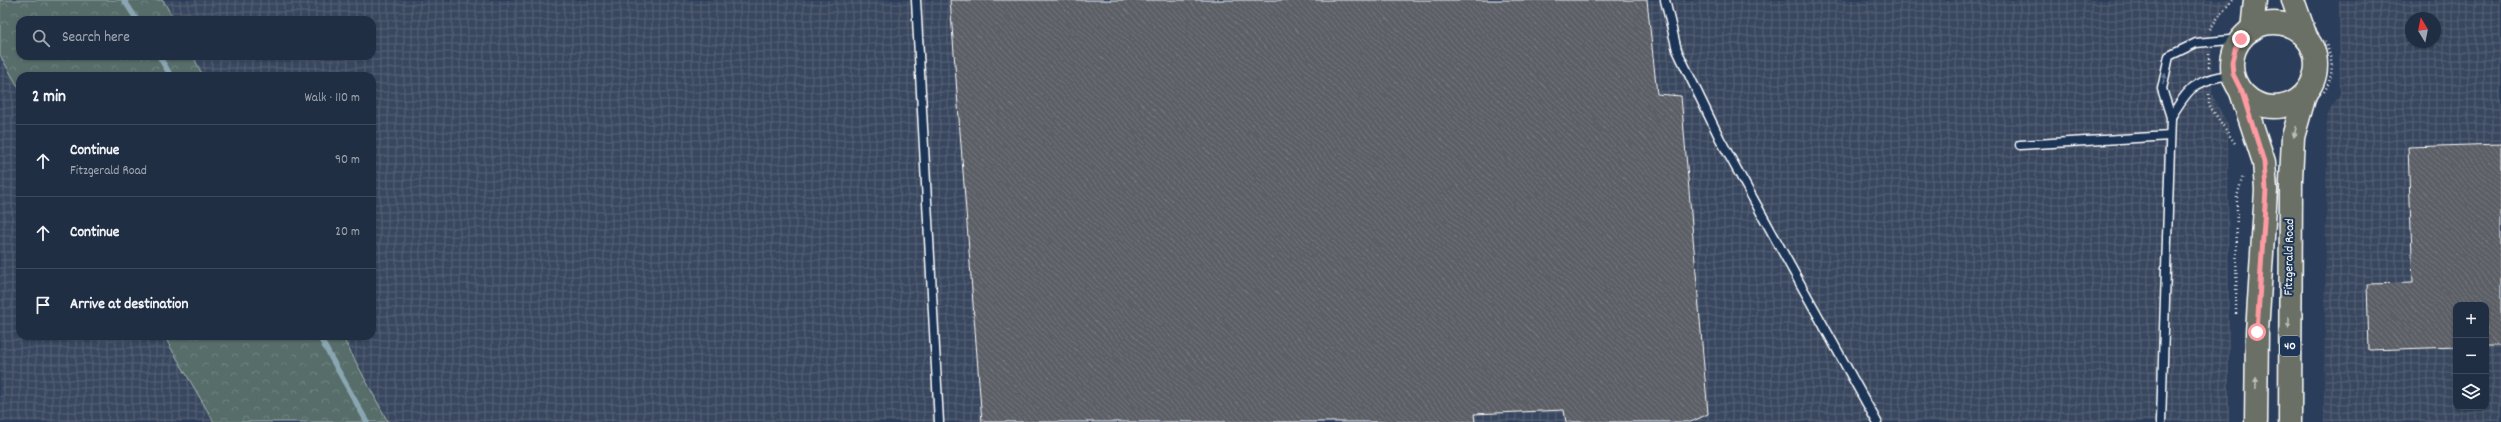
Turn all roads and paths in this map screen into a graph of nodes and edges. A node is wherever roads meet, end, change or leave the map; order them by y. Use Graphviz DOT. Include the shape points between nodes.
graph roads {
  1 [pos="916,0"];
  2 [pos="1665,0"];
  3 [pos="2254,0"];
  4 [pos="2293,0"];
  5 [pos="2246,34"];
  6 [pos="2306,37"];
  7 [pos="2239,89"];
  8 [pos="2304,94"];
  9 [pos="2171,116"];
  10 [pos="2170,136"];
  11 [pos="2020,145"];
  12 [pos="2244,168"];
  13 [pos="2236,321"];
  14 [pos="939,422"];
  15 [pos="1877,422"];
  16 [pos="2160,422"];
  17 [pos="2256,422"];
  18 [pos="2290,422"];
  1 -- 14 [label="lane"];
  2 -- 15 [label="lane" via="1677,50 1720,139"];
  3 -- 5 [label="main road"];
  4 -- 6 [label="main road, 40"];
  5 -- 6 [label="main road" via="2274,23 2286,24"];
  5 -- 7 [label="main road" via="2235,50 2232,62"];
  9 -- 5 [label="lane, one-way" via="2162,89 2169,56 2196,43"];
  6 -- 8 [label="main road, 40" via="2313,48 2316,72 2312,84"];
  7 -- 8 [label="main road, 40" via="2252,101 2265,106 2280,107 2293,103"];
  7 -- 9 [label="lane" via="2223,76 2203,80 2184,95"];
  17 -- 7 [label="main road, Fitzgerald Road, one-way" via="2257,332 2266,190 2264,162"];
  8 -- 18 [label="main road, Fitzgerald Road / 40, one-way" via="2293,137 2291,173"];
  9 -- 10 [label="lane"];
  10 -- 11 [label="lane"];
  10 -- 16 [label="lane"];
  12 -- 13 [label="path" via="2237,197"];
}
